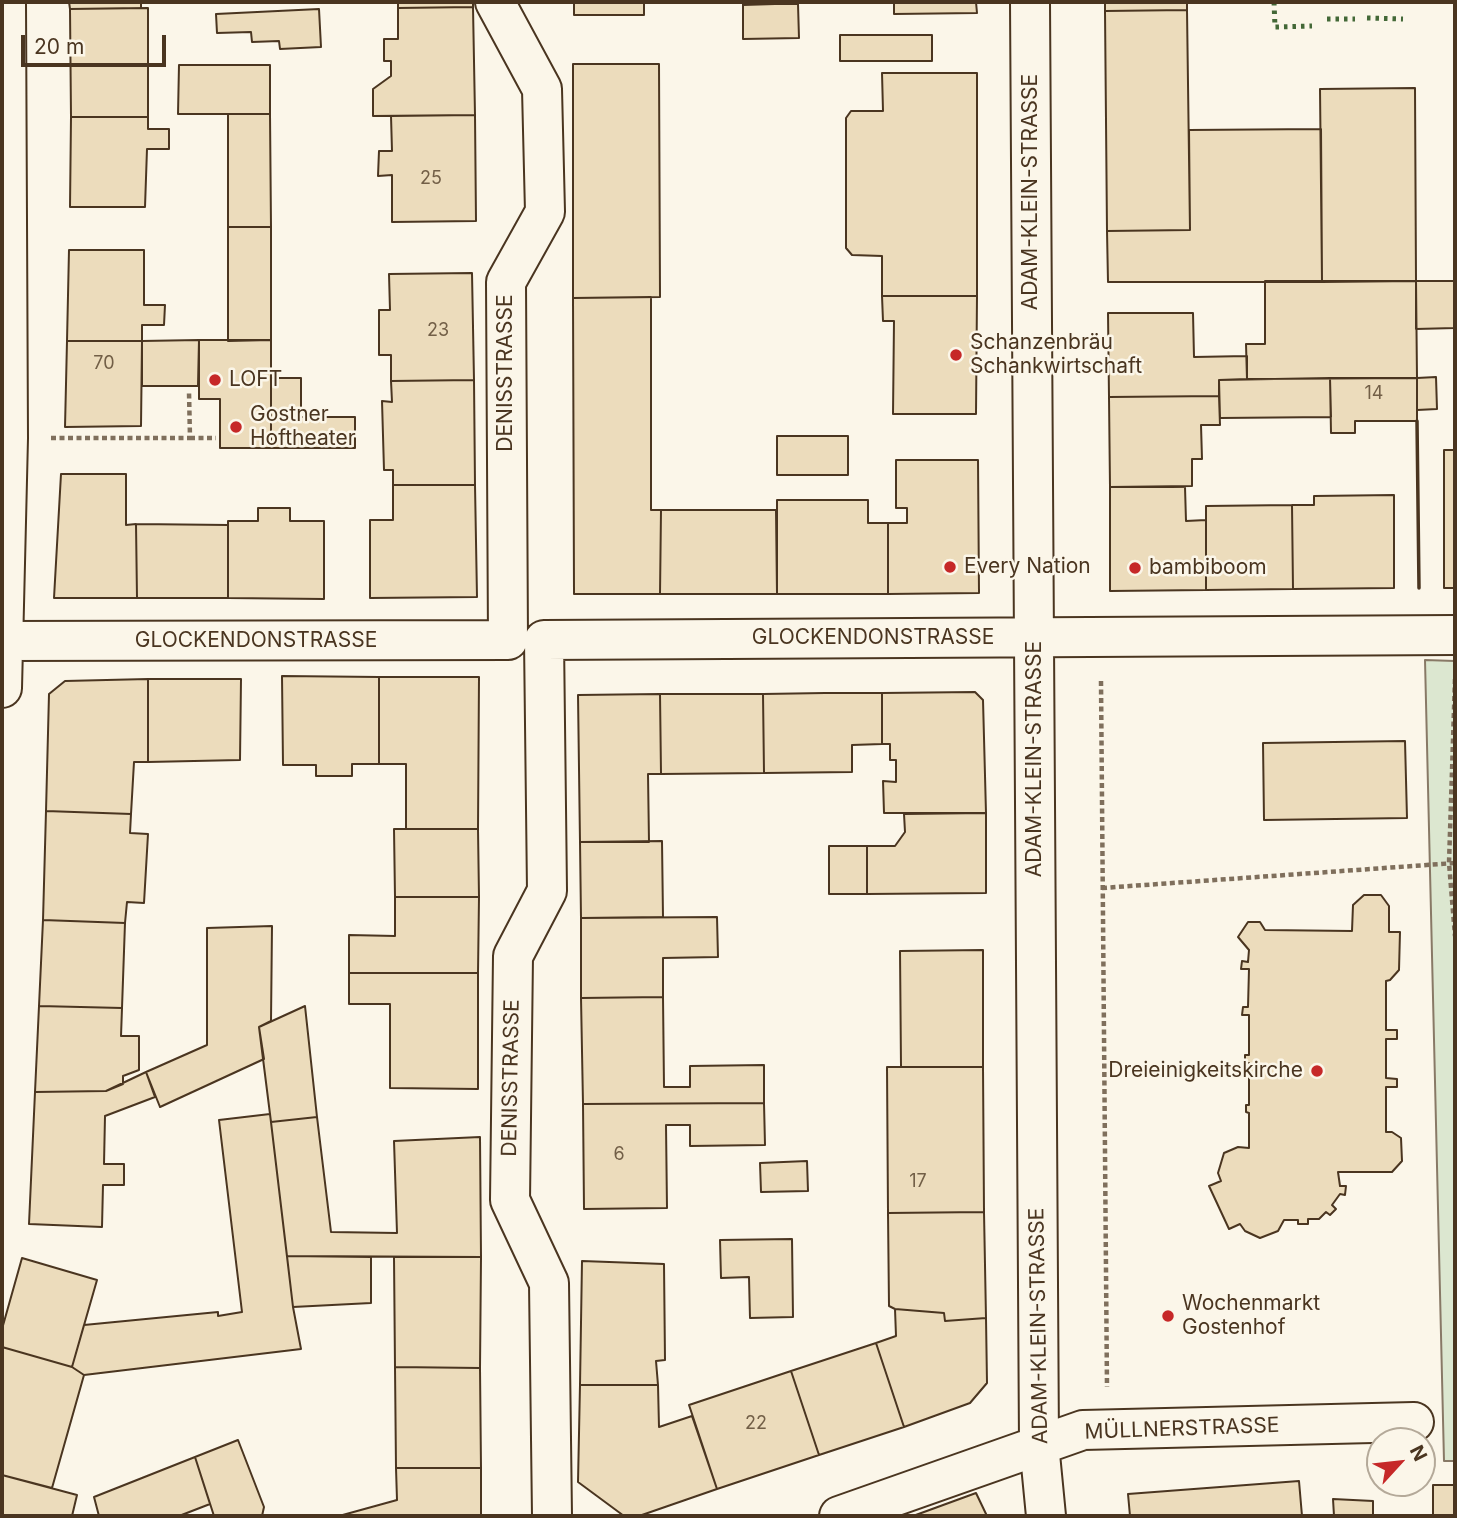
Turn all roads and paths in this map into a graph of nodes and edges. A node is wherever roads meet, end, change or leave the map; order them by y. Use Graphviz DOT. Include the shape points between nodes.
graph roads {
  1 [pos="6,2"];
  2 [pos="495,2"];
  3 [pos="1030,2"];
  4 [pos="189,392"];
  5 [pos="8,438"];
  6 [pos="190,438"];
  7 [pos="216,438"];
  8 [pos="1455,635"];
  9 [pos="1034,637"];
  10 [pos="1101,637"];
  11 [pos="526,640"];
  12 [pos="4,641"];
  13 [pos="1455,676"];
  14 [pos="2,688"];
  15 [pos="1452,863"];
  16 [pos="1102,888"];
  17 [pos="1455,936"];
  18 [pos="1414,1422"];
  19 [pos="1108,1429"];
  20 [pos="1039,1444"];
  21 [pos="552,1516"];
  22 [pos="839,1516"];
  23 [pos="1046,1516"];
  1 -- 5 [label="street"];
  2 -- 11 [label="street, DENISSTRASSE" via="542,89 545,212 506,282"];
  3 -- 9 [label="street, ADAM-KLEIN-STRASSE"];
  4 -- 6 [label="path"];
  5 -- 6 [label="path"];
  5 -- 12 [label="street"];
  6 -- 7 [label="path"];
  8 -- 10 [label="street, GLOCKENDONSTRASSE"];
  9 -- 10 [label="street, GLOCKENDONSTRASSE"];
  9 -- 11 [label="street, GLOCKENDONSTRASSE"];
  9 -- 20 [label="street, ADAM-KLEIN-STRASSE"];
  10 -- 16 [label="path"];
  11 -- 12 [label="street, GLOCKENDONSTRASSE"];
  11 -- 21 [label="street, DENISSTRASSE" via="547,891 513,956 510,1200 549,1283"];
  12 -- 14 [label="street"];
  13 -- 15 [label="path"];
  15 -- 16 [label="path"];
  15 -- 17 [label="path"];
  16 -- 19 [label="path"];
  18 -- 19 [label="street, MÜLLNERSTRASSE"];
  19 -- 20 [label="street, MÜLLNERSTRASSE" via="1083,1430"];
  20 -- 22 [label="street, MÜLLNERSTRASSE"];
  20 -- 23 [label="street, ADAM-KLEIN-STRASSE"];
}
